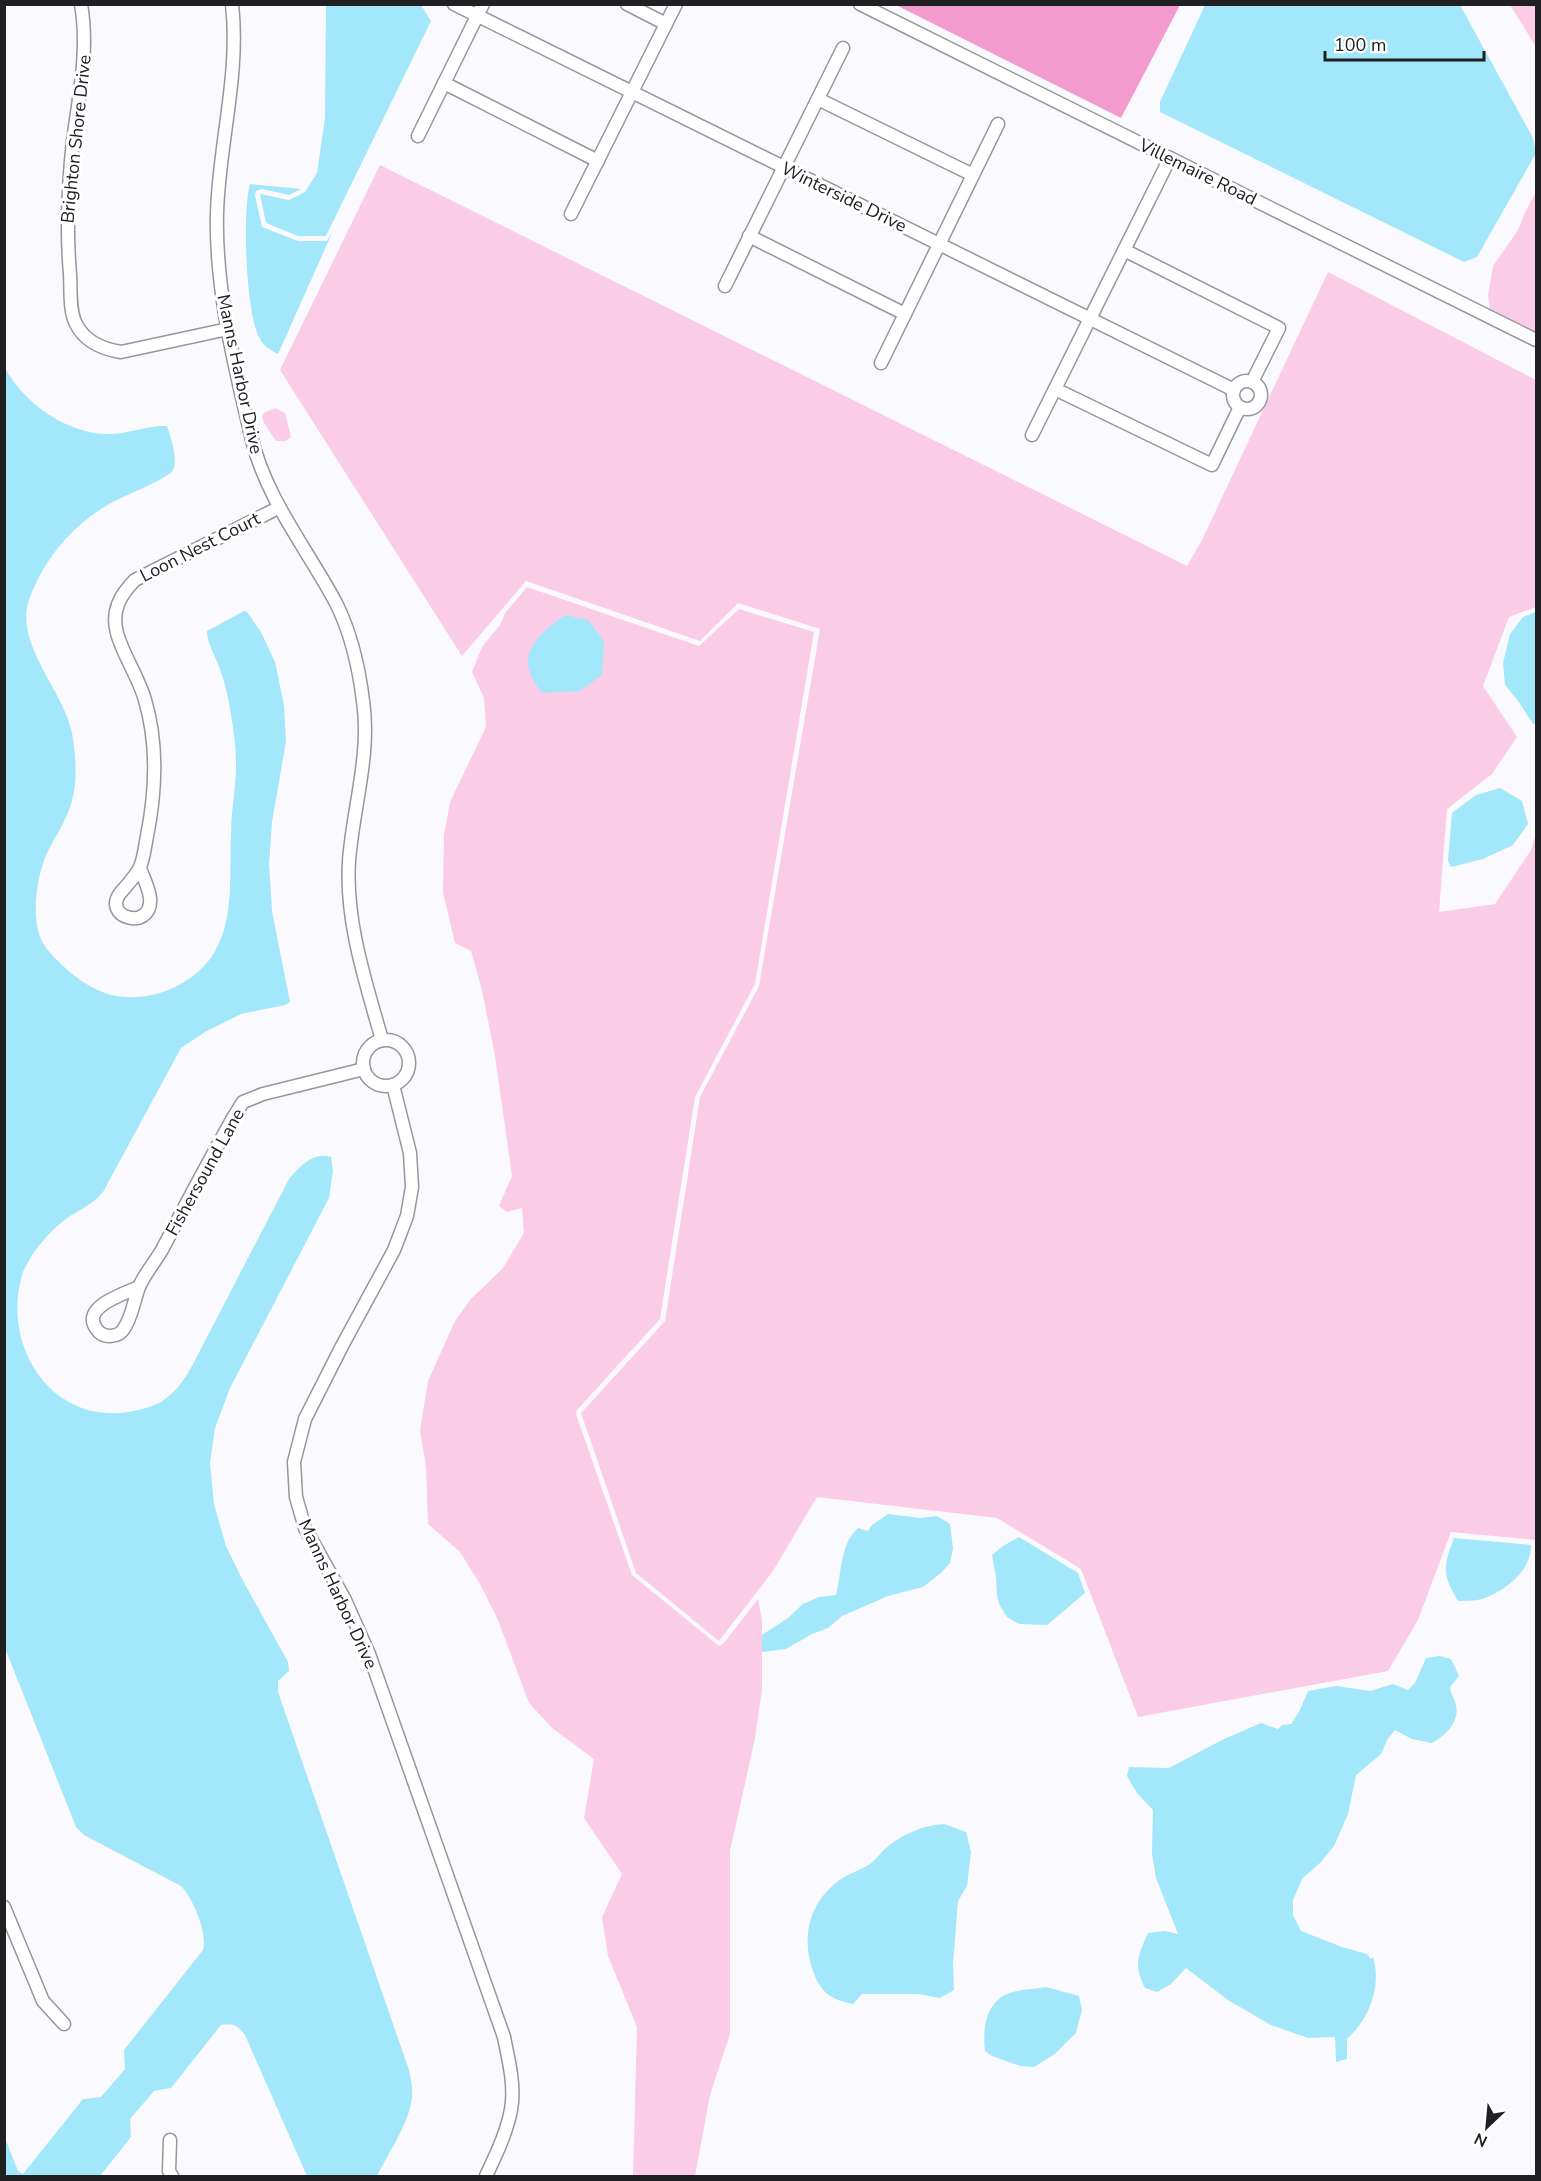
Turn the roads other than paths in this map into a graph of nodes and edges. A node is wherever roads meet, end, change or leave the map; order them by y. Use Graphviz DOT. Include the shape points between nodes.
graph roads {
  1 [pos="81,4"];
  2 [pos="232,4"];
  3 [pos="454,4"];
  4 [pos="483,4"];
  5 [pos="627,4"];
  6 [pos="676,4"];
  7 [pos="860,4"];
  8 [pos="477,16"];
  9 [pos="666,24"];
  10 [pos="843,48"];
  11 [pos="444,83"];
  12 [pos="632,93"];
  13 [pos="818,99"];
  14 [pos="998,124"];
  15 [pos="418,136"];
  16 [pos="1170,158"];
  17 [pos="597,161"];
  18 [pos="784,168"];
  19 [pos="973,176"];
  20 [pos="571,214"];
  21 [pos="749,236"];
  22 [pos="939,244"];
  23 [pos="1124,250"];
  24 [pos="725,286"];
  25 [pos="905,314"];
  26 [pos="1090,319"];
  27 [pos="228,329"];
  28 [pos="1536,340"];
  29 [pos="881,363"];
  30 [pos="1252,382"];
  31 [pos="1055,389"];
  32 [pos="1234,390"];
  33 [pos="1240,407"];
  34 [pos="1032,435"];
  35 [pos="278,507"];
  36 [pos="140,868"];
  37 [pos="382,1040"];
  38 [pos="364,1069"];
  39 [pos="393,1085"];
  40 [pos="139,1287"];
  41 [pos="4,1907"];
  42 [pos="64,2024"];
  43 [pos="170,2140"];
  44 [pos="172,2176"];
  45 [pos="486,2176"];
  1 -- 27 [label="street, Brighton Shore Drive" via="85,46 66,202 75,323 86,339 121,352"];
  2 -- 27 [label="street, Manns Harbor Drive" via="234,55 217,212 218,268"];
  3 -- 8 [label="street, Winterside Drive"];
  4 -- 8 [label="street"];
  5 -- 9 [label="street"];
  6 -- 9 [label="street"];
  7 -- 16 [label="street, Villemaire Road"];
  8 -- 11 [label="street"];
  8 -- 12 [label="street, Winterside Drive"];
  9 -- 12 [label="street"];
  10 -- 13 [label="street"];
  11 -- 15 [label="street"];
  11 -- 17 [label="street"];
  12 -- 17 [label="street"];
  12 -- 18 [label="street, Winterside Drive"];
  13 -- 18 [label="street"];
  13 -- 19 [label="street"];
  14 -- 19 [label="street"];
  16 -- 23 [label="street"];
  16 -- 28 [label="street, Villemaire Road"];
  17 -- 20 [label="street"];
  18 -- 21 [label="street"];
  18 -- 22 [label="street, Winterside Drive"];
  19 -- 22 [label="street"];
  21 -- 24 [label="street"];
  21 -- 25 [label="street"];
  22 -- 25 [label="street"];
  22 -- 26 [label="street, Winterside Drive"];
  23 -- 26 [label="street"];
  23 -- 30 [label="street" via="1279,328"];
  25 -- 29 [label="street"];
  26 -- 31 [label="street"];
  26 -- 32 [label="street, Winterside Drive"];
  27 -- 35 [label="street, Manns Harbor Drive" via="252,439"];
  30 -- 32 [label="street" via="1240,383"];
  30 -- 33 [label="street" via="1259,388 1261,398 1252,408"];
  31 -- 33 [label="street" via="1212,465"];
  31 -- 34 [label="street"];
  32 -- 33 [label="street" via="1233,398"];
  35 -- 36 [label="street, Loon Nest Court" via="135,580 122,593 115,612 117,633 145,699 152,732 153,806"];
  35 -- 37 [label="street, Manns Harbor Drive" via="337,604 354,648 364,703 365,750 349,865 352,921"];
  37 -- 38 [label="street" via="365,1054"];
  37 -- 39 [label="street" via="397,1042 410,1061 406,1076"];
  38 -- 39 [label="street" via="379,1085"];
  38 -- 40 [label="street, Fishersound Lane" via="243,1102"];
  39 -- 45 [label="street, Manns Harbor Drive" via="410,1153 412,1187 407,1216 394,1250 306,1419 294,1462 296,1497 305,1528 345,1600 369,1654 504,2037 511,2069 512,2103 498,2152"];
  41 -- 42 [label="street" via="43,2001"];
  43 -- 44 [label="street"];
}
